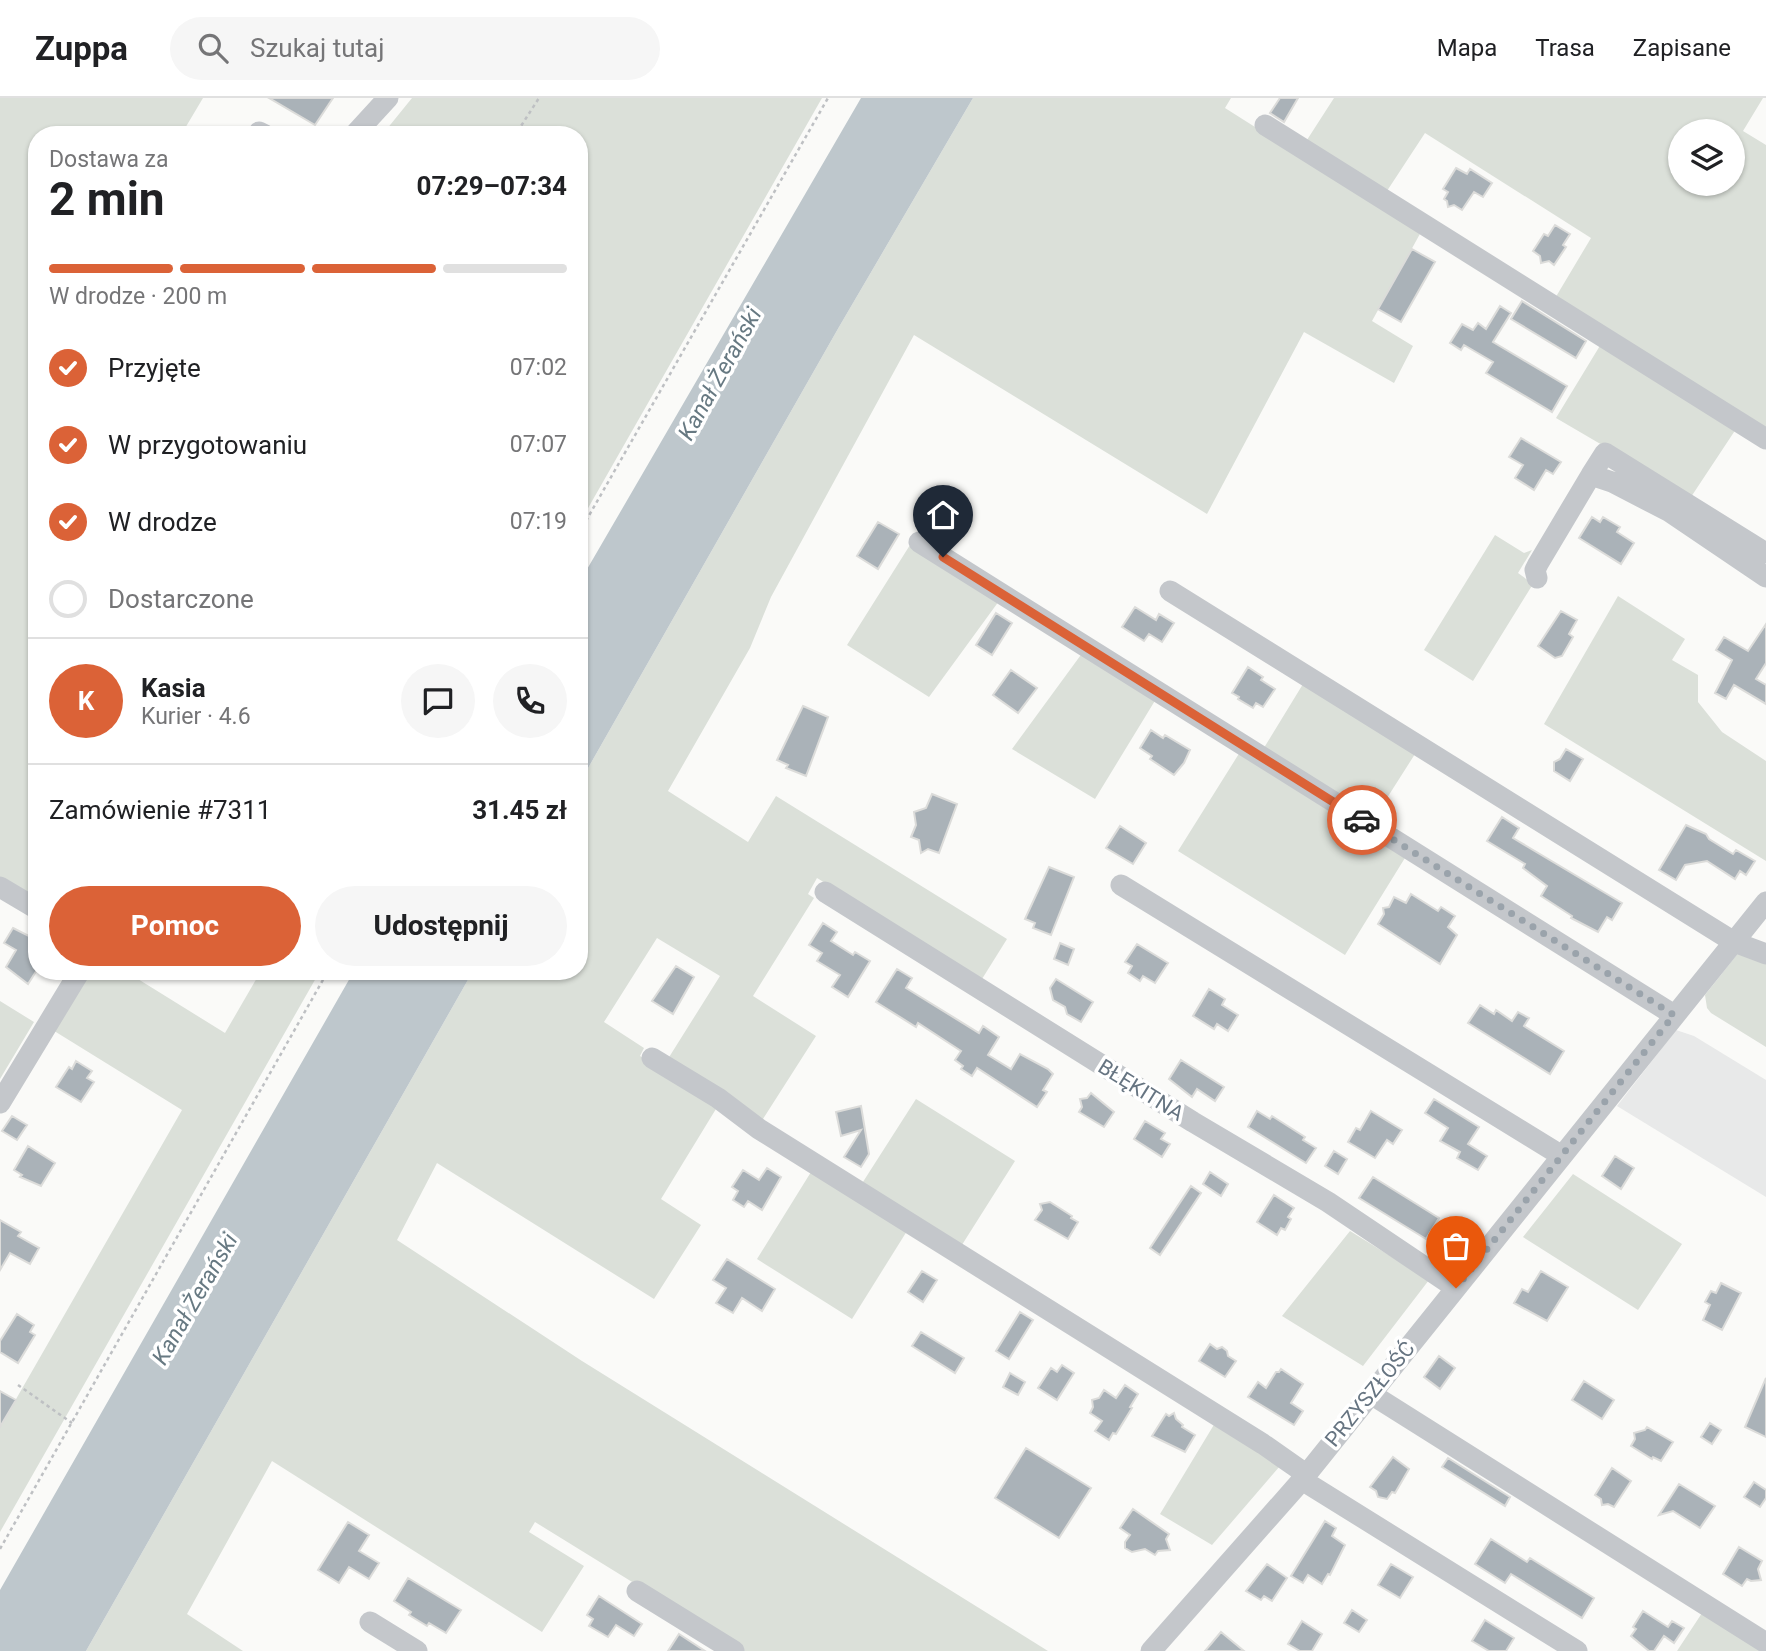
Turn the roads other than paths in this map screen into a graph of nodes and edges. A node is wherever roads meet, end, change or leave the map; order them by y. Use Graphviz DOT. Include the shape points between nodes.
graph roads {
  1 [pos="387,98"];
  2 [pos="1265,125"];
  3 [pos="362,126"];
  4 [pos="1766,439"];
  5 [pos="1591,475"];
  6 [pos="919,542"];
  7 [pos="1766,553"];
  8 [pos="1766,577"];
  9 [pos="1536,578"];
  10 [pos="1170,591"];
  11 [pos="1121,885"];
  12 [pos="0,887"];
  13 [pos="825,892"];
  14 [pos="1766,902"];
  15 [pos="28,904"];
  16 [pos="1734,942"];
  17 [pos="1766,954"];
  18 [pos="75,980"];
  19 [pos="1674,1015"];
  20 [pos="652,1058"];
  21 [pos="0,1103"];
  22 [pos="1562,1156"];
  23 [pos="1456,1288"];
  24 [pos="1371,1394"];
  25 [pos="1304,1477"];
  26 [pos="637,1591"];
  27 [pos="370,1622"];
  28 [pos="1766,1643"];
  29 [pos="417,1651"];
  30 [pos="734,1651"];
  31 [pos="1151,1651"];
  32 [pos="1577,1651"];
  1 -- 3 [label="street"];
  2 -- 4 [label="street"];
  5 -- 7 [label="street" via="1605,453"];
  5 -- 8 [label="street" via="1670,512"];
  5 -- 9 [label="street" via="1538,564"];
  6 -- 19 [label="street"];
  10 -- 16 [label="street"];
  11 -- 22 [label="street"];
  12 -- 15 [label="street"];
  13 -- 23 [label="street, BŁĘKITNA" via="1328,1202"];
  14 -- 16 [label="street, PRZYSZŁOŚĆ"];
  16 -- 17 [label="street"];
  16 -- 19 [label="street, PRZYSZŁOŚĆ"];
  18 -- 21 [label="street"];
  19 -- 22 [label="street, PRZYSZŁOŚĆ"];
  20 -- 25 [label="street" via="1263,1444"];
  22 -- 23 [label="street, PRZYSZŁOŚĆ"];
  23 -- 24 [label="street, PRZYSZŁOŚĆ"];
  24 -- 25 [label="street, PRZYSZŁOŚĆ"];
  24 -- 28 [label="street"];
  25 -- 31 [label="street, PRZYSZŁOŚĆ"];
  25 -- 32 [label="street"];
  26 -- 30 [label="street"];
  27 -- 29 [label="street"];
}
